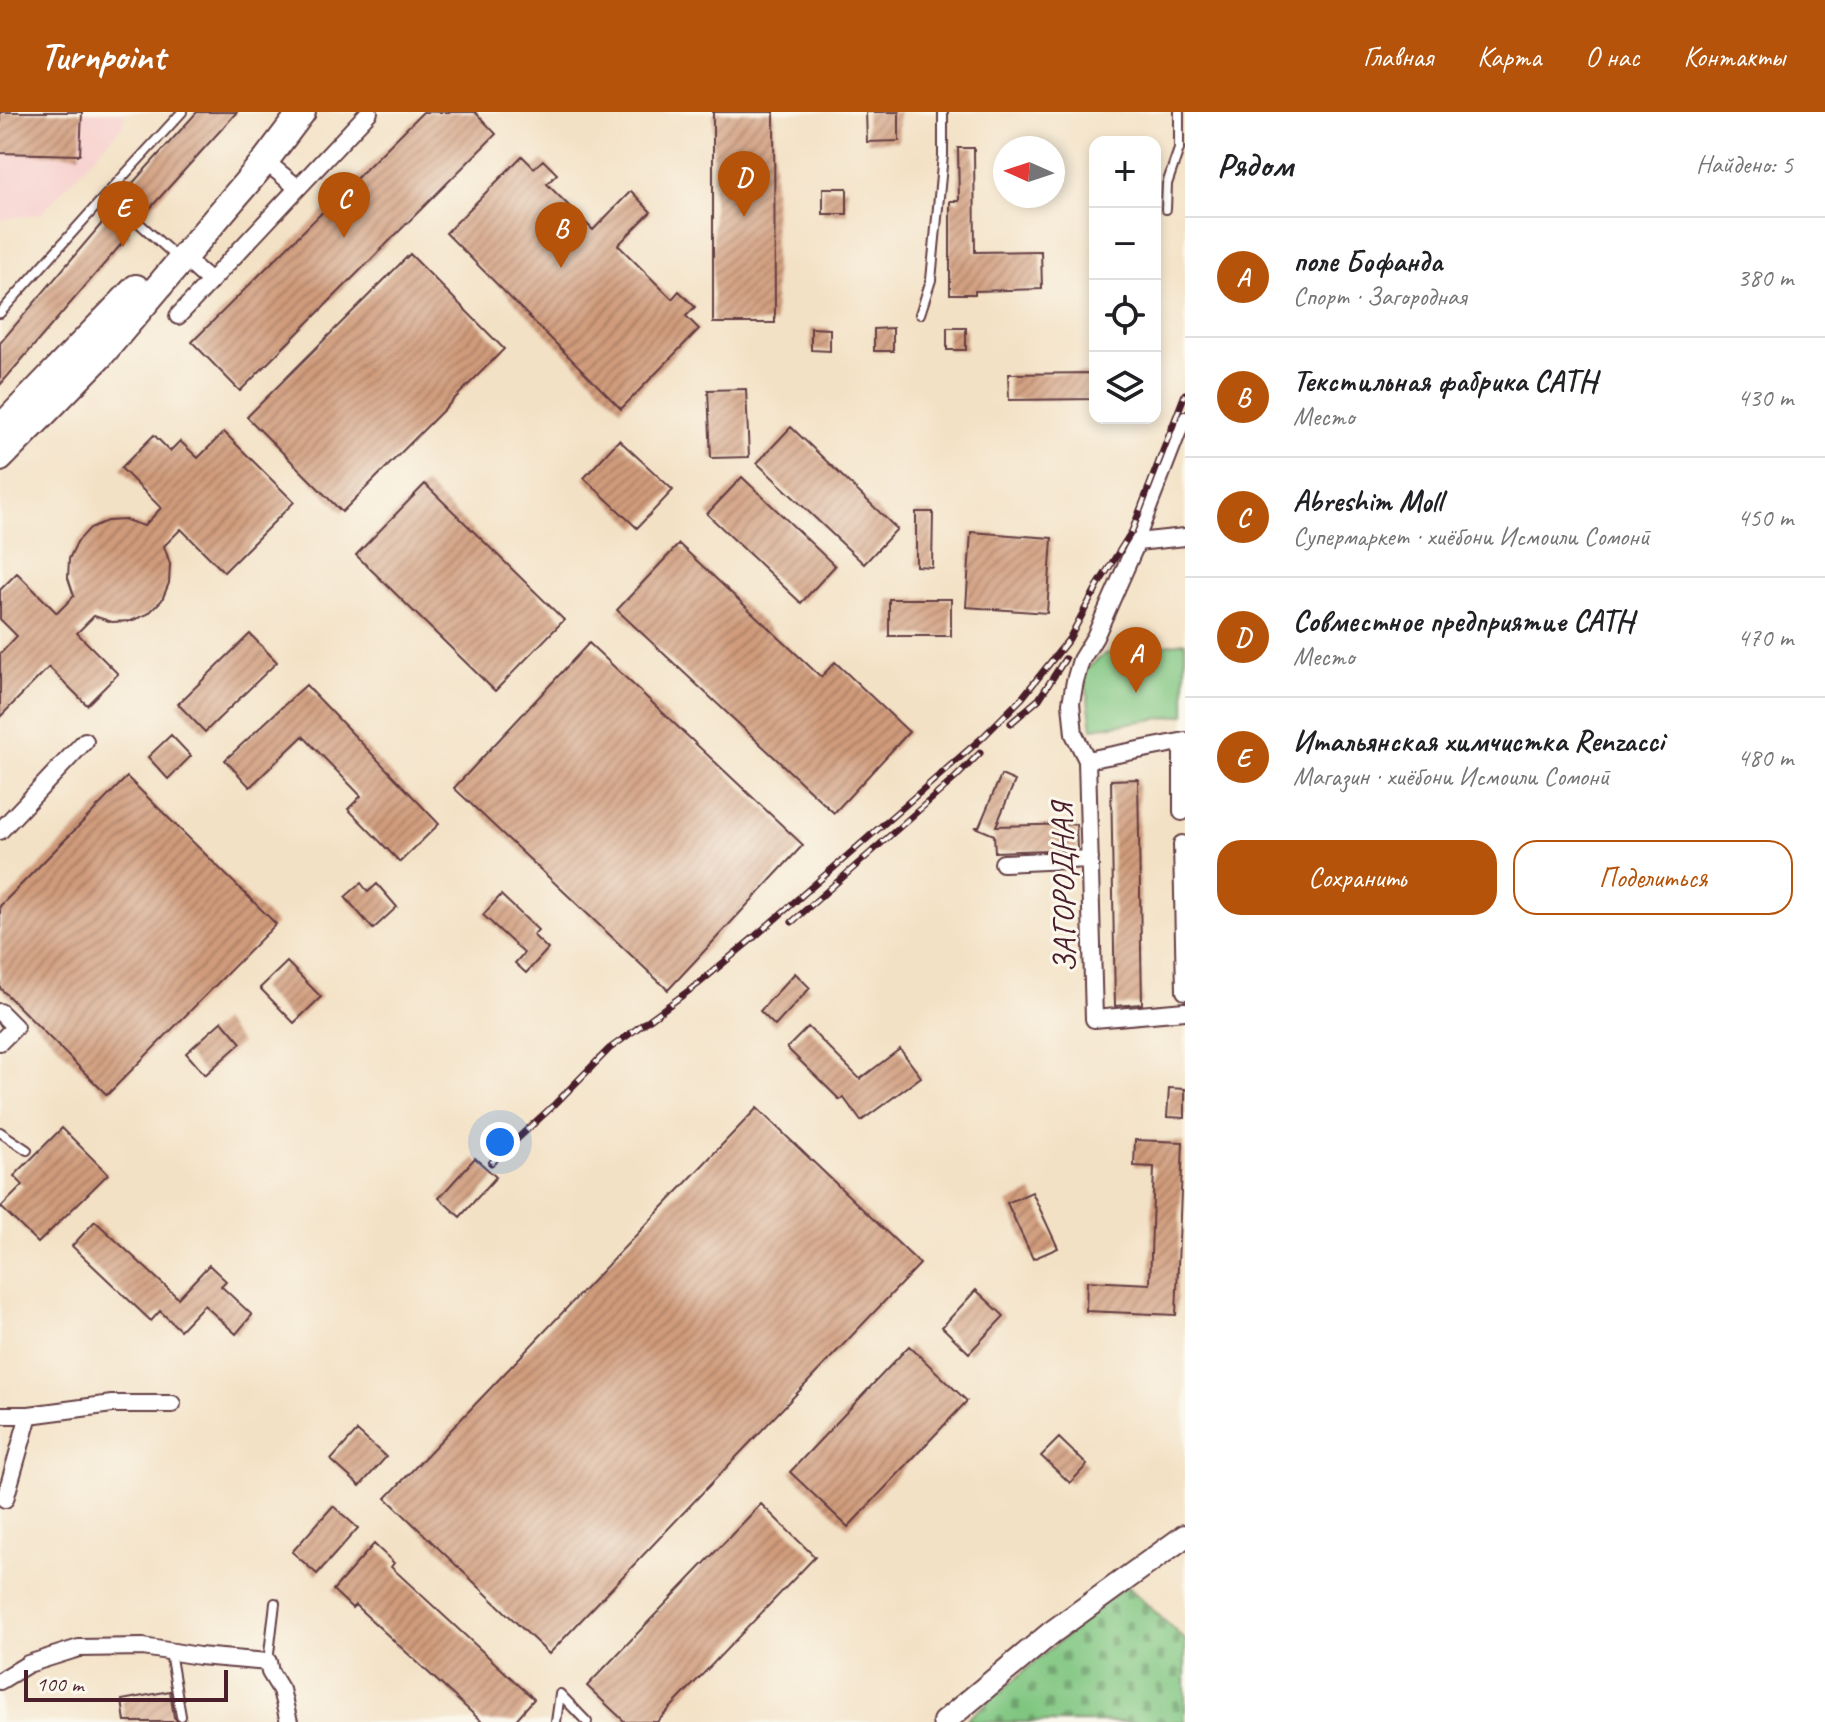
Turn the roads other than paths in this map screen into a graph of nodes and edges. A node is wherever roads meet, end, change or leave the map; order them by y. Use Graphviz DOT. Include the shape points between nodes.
graph roads {
  1 [pos="182,112"];
  2 [pos="286,112"];
  3 [pos="302,112"];
  4 [pos="369,112"];
  5 [pos="943,112"];
  6 [pos="1179,112"];
  7 [pos="265,161"];
  8 [pos="298,188"];
  9 [pos="107,194"];
  10 [pos="1166,209"];
  11 [pos="178,255"];
  12 [pos="210,281"];
  13 [pos="0,313"];
  14 [pos="920,314"];
  15 [pos="178,316"];
  16 [pos="1185,418"];
  17 [pos="0,429"];
  18 [pos="0,458"];
  19 [pos="1185,537"];
  20 [pos="1137,542"];
  21 [pos="85,741"];
  22 [pos="1184,741"];
  23 [pos="1087,760"];
  24 [pos="1182,812"];
  25 [pos="0,831"];
  26 [pos="1182,844"];
  27 [pos="1090,859"];
  28 [pos="1003,863"];
  29 [pos="1185,991"];
  30 [pos="1185,1011"];
  31 [pos="0,1012"];
  32 [pos="0,1042"];
  33 [pos="0,1132"];
  34 [pos="27,1150"];
  35 [pos="172,1404"];
  36 [pos="0,1415"];
  37 [pos="29,1415"];
  38 [pos="5,1499"];
  39 [pos="1185,1536"];
  40 [pos="275,1603"];
  41 [pos="170,1651"];
  42 [pos="268,1662"];
  43 [pos="0,1681"];
  44 [pos="181,1716"];
  45 [pos="289,1722"];
  46 [pos="556,1722"];
  47 [pos="587,1722"];
  48 [pos="944,1722"];
  1 -- 9 [label="lane"];
  2 -- 11 [label="highway"];
  3 -- 7 [label="highway"];
  4 -- 8 [label="street"];
  5 -- 14 [label="lane" via="931,280"];
  6 -- 10 [label="lane" via="1179,149 1167,184"];
  7 -- 8 [label="street"];
  7 -- 11 [label="highway"];
  8 -- 12 [label="street"];
  9 -- 11 [label="lane"];
  9 -- 13 [label="lane"];
  11 -- 12 [label="street"];
  11 -- 17 [label="highway"];
  11 -- 18 [label="highway" via="99,357"];
  12 -- 15 [label="street"];
  16 -- 20 [label="street"];
  19 -- 20 [label="street"];
  20 -- 23 [label="street" via="1075,681 1074,734"];
  21 -- 25 [label="street"];
  22 -- 23 [label="street, ЗАГОРОДНАЯ"];
  22 -- 24 [label="street, ЗАГОРОДНАЯ"];
  23 -- 27 [label="street, ЗАГОРОДНАЯ"];
  26 -- 29 [label="street"];
  27 -- 28 [label="street"];
  27 -- 30 [label="street, ЗАГОРОДНАЯ" via="1094,1019"];
  31 -- 32 [label="street" via="15,1027"];
  33 -- 34 [label="lane"];
  35 -- 37 [label="street" via="112,1404"];
  36 -- 37 [label="street"];
  37 -- 38 [label="street"];
  39 -- 48 [label="main road" via="1051,1633"];
  40 -- 42 [label="lane"];
  41 -- 42 [label="street"];
  41 -- 43 [label="street" via="79,1648 28,1664"];
  41 -- 44 [label="lane"];
  42 -- 45 [label="street"];
  46 -- 47 [label="lane" via="560,1694"];
}
